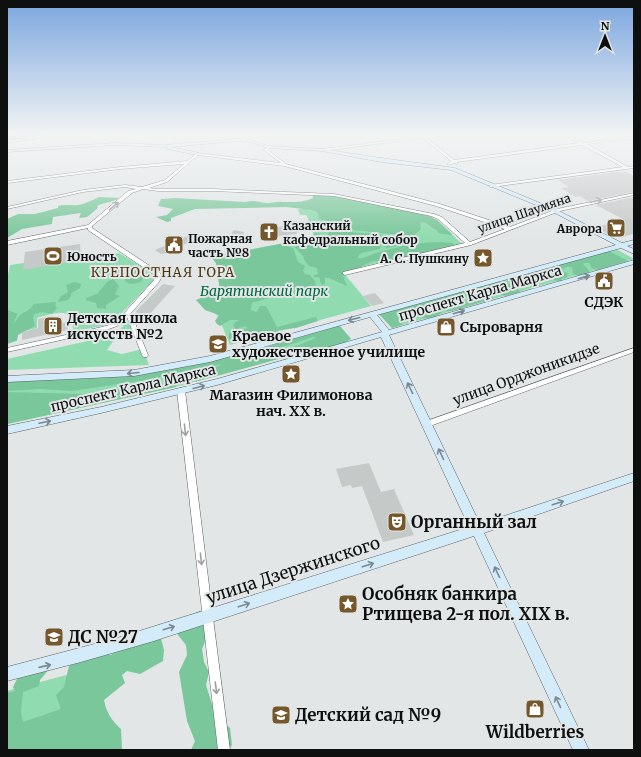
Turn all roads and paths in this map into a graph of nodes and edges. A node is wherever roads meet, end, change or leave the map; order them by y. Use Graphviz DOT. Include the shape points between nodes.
graph roads {
  1 [pos="117,168"];
  2 [pos="180,168"];
  3 [pos="300,168"];
  4 [pos="457,168"];
  5 [pos="624,168"];
  6 [pos="627,168"];
  7 [pos="634,172"];
  8 [pos="7,182"];
  9 [pos="490,184"];
  10 [pos="140,188"];
  11 [pos="634,194"];
  12 [pos="7,208"];
  13 [pos="557,210"];
  14 [pos="90,226"];
  15 [pos="508,228"];
  16 [pos="634,242"];
  17 [pos="7,243"];
  18 [pos="469,244"];
  19 [pos="621,245"];
  20 [pos="634,252"];
  21 [pos="634,262"];
  22 [pos="345,273"];
  23 [pos="128,313"];
  24 [pos="372,314"];
  25 [pos="385,333"];
  26 [pos="7,350"];
  27 [pos="634,350"];
  28 [pos="146,355"];
  29 [pos="7,379"];
  30 [pos="181,391"];
  31 [pos="427,424"];
  32 [pos="7,430"];
  33 [pos="634,477"];
  34 [pos="477,530"];
  35 [pos="207,616"];
  36 [pos="7,674"];
  37 [pos="224,750"];
  38 [pos="581,750"];
  1 -- 8 [label="street"];
  2 -- 10 [label="street" via="166,180"];
  3 -- 15 [label="street" via="438,205"];
  4 -- 9 [label="main road"];
  5 -- 9 [label="street"];
  6 -- 7 [label="street"];
  9 -- 13 [label="main road"];
  10 -- 12 [label="street" via="125,186 90,190"];
  14 -- 10 [label="street, one-way" via="130,192"];
  10 -- 18 [label="street" via="293,192 351,197 440,218"];
  13 -- 11 [label="street, улица Шаумяна, one-way"];
  13 -- 15 [label="street, улица Шаумяна"];
  13 -- 19 [label="main road"];
  14 -- 17 [label="street"];
  14 -- 23 [label="street" via="90,229 159,276 154,286"];
  15 -- 18 [label="street, улица Шаумяна"];
  16 -- 19 [label="main road, проспект Карла Маркса"];
  18 -- 22 [label="street, улица Шаумяна"];
  19 -- 20 [label="main road"];
  19 -- 24 [label="main road, проспект Карла Маркса"];
  25 -- 21 [label="main road, проспект Карла Маркса, one-way"];
  23 -- 26 [label="street" via="120,322 110,327"];
  23 -- 28 [label="street"];
  24 -- 25 [label="main road"];
  24 -- 29 [label="main road, проспект Карла Маркса, one-way" via="235,354 181,366 134,373"];
  30 -- 25 [label="main road, проспект Карла Маркса, one-way"];
  31 -- 25 [label="main road, one-way"];
  27 -- 31 [label="street, улица Орджоникидзе"];
  32 -- 30 [label="main road, проспект Карла Маркса, one-way"];
  30 -- 35 [label="street, one-way"];
  34 -- 31 [label="main road, one-way"];
  34 -- 33 [label="main road, улица Дзержинского, one-way"];
  35 -- 34 [label="main road, улица Дзержинского, one-way"];
  38 -- 34 [label="main road, one-way"];
  36 -- 35 [label="main road, улица Дзержинского, one-way" via="57,663"];
  35 -- 37 [label="street, one-way"];
}
